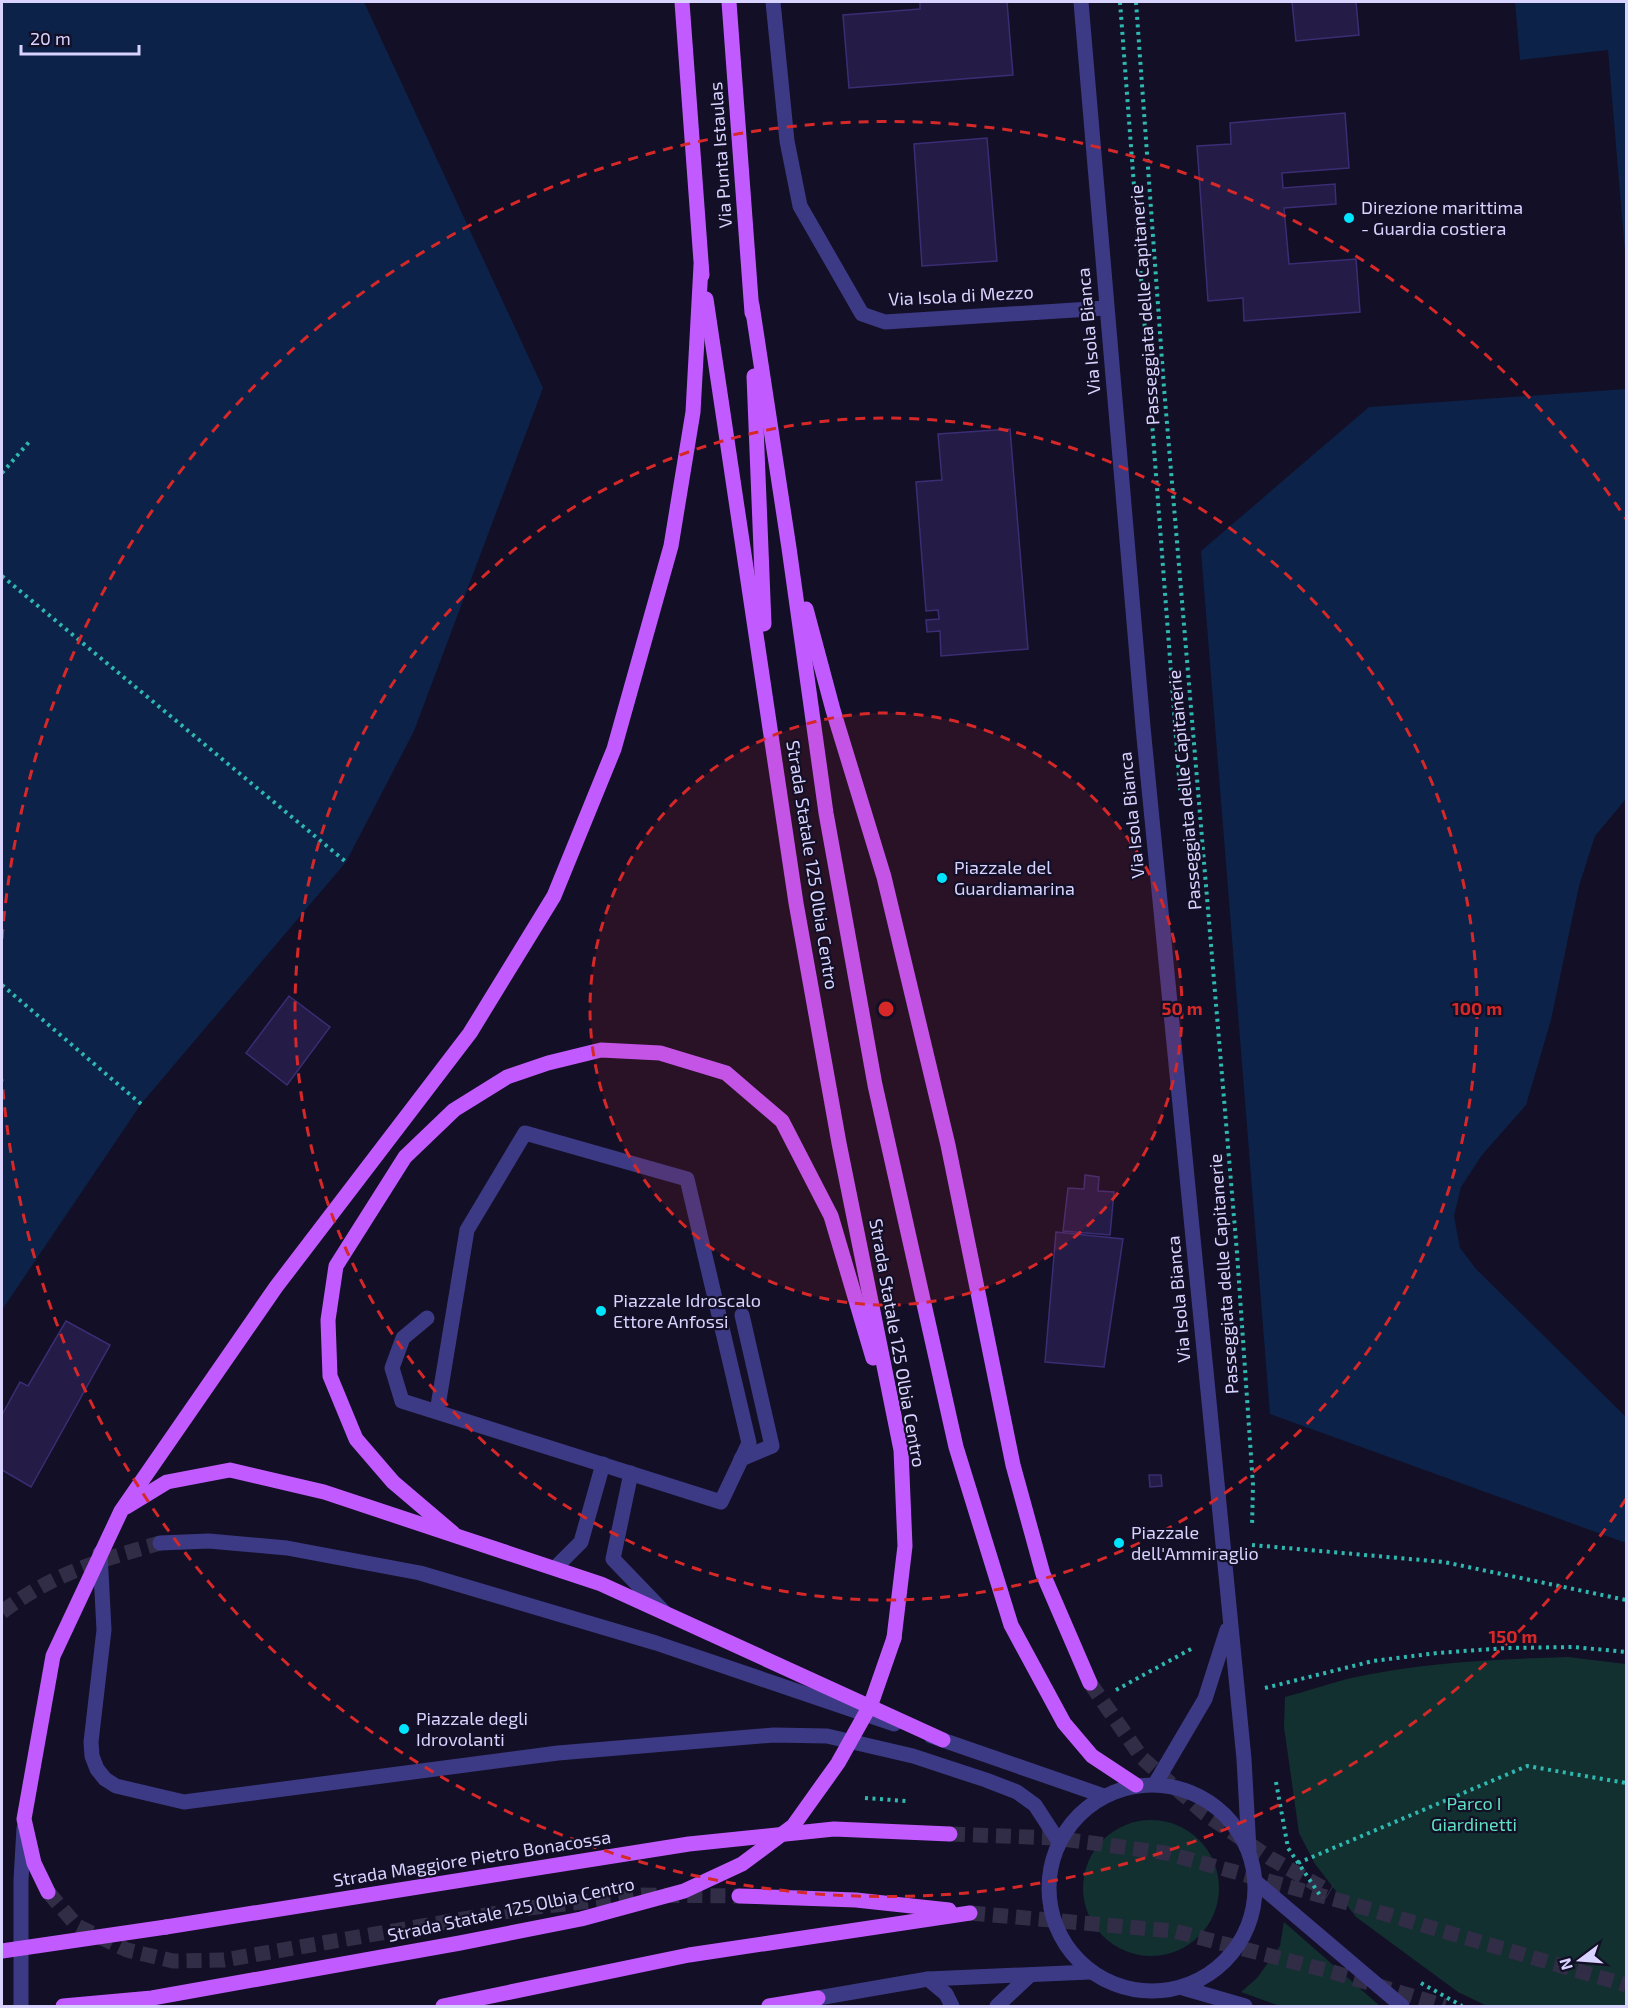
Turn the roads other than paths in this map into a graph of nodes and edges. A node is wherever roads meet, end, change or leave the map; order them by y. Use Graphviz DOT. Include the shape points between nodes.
graph roads {
  1 [pos="682,2"];
  2 [pos="729,2"];
  3 [pos="773,2"];
  4 [pos="1081,2"];
  5 [pos="701,266"];
  6 [pos="752,305"];
  7 [pos="1106,308"];
  8 [pos="789,548"];
  9 [pos="766,699"];
  10 [pos="742,1315"];
  11 [pos="428,1318"];
  12 [pos="437,1412"];
  13 [pos="901,1450"];
  14 [pos="741,1459"];
  15 [pos="603,1464"];
  16 [pos="631,1473"];
  17 [pos="121,1511"];
  18 [pos="453,1533"];
  19 [pos="160,1543"];
  20 [pos="99,1554"];
  21 [pos="555,1568"];
  22 [pos="664,1612"];
  23 [pos="1229,1624"];
  24 [pos="1090,1683"];
  25 [pos="944,1740"];
  26 [pos="1155,1784"];
  27 [pos="1136,1785"];
  28 [pos="1104,1796"];
  29 [pos="24,1819"];
  30 [pos="950,1834"];
  31 [pos="1059,1842"];
  32 [pos="1249,1850"];
  33 [pos="1256,1882"];
  34 [pos="48,1892"];
  35 [pos="739,1896"];
  36 [pos="2,1951"];
  37 [pos="1090,1972"];
  38 [pos="1030,1975"];
  39 [pos="928,1979"];
  40 [pos="1183,1988"];
  41 [pos="812,2002"];
  42 [pos="21,2007"];
  43 [pos="63,2007"];
  44 [pos="443,2007"];
  45 [pos="769,2007"];
  46 [pos="952,2007"];
  47 [pos="997,2007"];
  48 [pos="1245,2007"];
  49 [pos="1402,2007"];
  1 -- 5 [label="main road, Via Punta Istaulas"];
  2 -- 6 [label="main road, Via Punta Istaulas"];
  3 -- 7 [label="street, Via Isola di Mezzo" via="787,141 800,206 862,314 885,322"];
  4 -- 7 [label="street, Via Isola Bianca"];
  5 -- 9 [label="main road, Strada Statale 125 Olbia Centro"];
  5 -- 17 [label="main road" via="693,412 671,546 614,749 554,896 470,1033 276,1287"];
  6 -- 8 [label="main road"];
  6 -- 9 [label="main road, Strada Statale 125 Olbia Centro"];
  7 -- 23 [label="street, Via Isola Bianca"];
  8 -- 24 [label="main road" via="884,877 948,1145 1013,1465 1043,1574"];
  8 -- 27 [label="main road" via="826,813 873,1074 956,1447 1016,1635 1064,1723 1092,1756"];
  9 -- 13 [label="main road, Strada Statale 125 Olbia Centro" via="796,903"];
  10 -- 14 [label="street" via="772,1446"];
  11 -- 12 [label="street" via="402,1338 392,1368 402,1401"];
  12 -- 14 [label="street" via="467,1230 525,1133 687,1179 749,1443"];
  12 -- 15 [label="street"];
  13 -- 18 [label="main road" via="831,1216 782,1121 726,1073 660,1053 601,1050 507,1077 454,1110 405,1157 336,1266 328,1320 330,1377 356,1439 393,1482"];
  13 -- 43 [label="main road, Strada Statale 125 Olbia Centro, bridge" via="905,1546 894,1638 871,1704 838,1763 792,1826 742,1864 684,1891 581,1919 164,1996"];
  14 -- 16 [label="street" via="721,1502"];
  15 -- 16 [label="street"];
  15 -- 21 [label="street" via="581,1542"];
  16 -- 22 [label="street" via="613,1558"];
  17 -- 18 [label="main road" via="167,1482 230,1470 324,1492"];
  17 -- 20 [label="main road"];
  18 -- 21 [label="main road"];
  19 -- 25 [label="street" via="209,1541 287,1548 420,1574 656,1643"];
  20 -- 29 [label="main road" via="53,1656"];
  20 -- 31 [label="street" via="104,1630 92,1756 97,1769 116,1786 184,1802 558,1753 774,1735 827,1736 913,1756 1017,1792 1035,1805"];
  21 -- 22 [label="main road"];
  22 -- 25 [label="main road"];
  23 -- 26 [label="street, Via Isola Bianca" via="1206,1699"];
  23 -- 32 [label="street, Via Isola Bianca" via="1244,1759"];
  25 -- 28 [label="street"];
  26 -- 27 [label="street"];
  26 -- 32 [label="street" via="1184,1790 1211,1803 1234,1824"];
  27 -- 28 [label="street"];
  28 -- 31 [label="street" via="1078,1815"];
  29 -- 34 [label="main road" via="34,1863"];
  29 -- 42 [label="street"];
  30 -- 36 [label="main road, Strada Maggiore Pietro Bonacossa, bridge" via="834,1829 689,1844"];
  31 -- 37 [label="street" via="1048,1889 1051,1912 1064,1942"];
  32 -- 33 [label="street"];
  33 -- 40 [label="street" via="1252,1916 1238,1947 1213,1972"];
  33 -- 49 [label="street"];
  35 -- 44 [label="main road" via="856,1900 970,1913 689,1955"];
  37 -- 38 [label="street"];
  37 -- 40 [label="street" via="1119,1987 1151,1992"];
  38 -- 39 [label="street"];
  38 -- 47 [label="street"];
  39 -- 41 [label="street"];
  39 -- 46 [label="street" via="946,1994"];
  40 -- 48 [label="street"];
  41 -- 45 [label="main road"];
}
